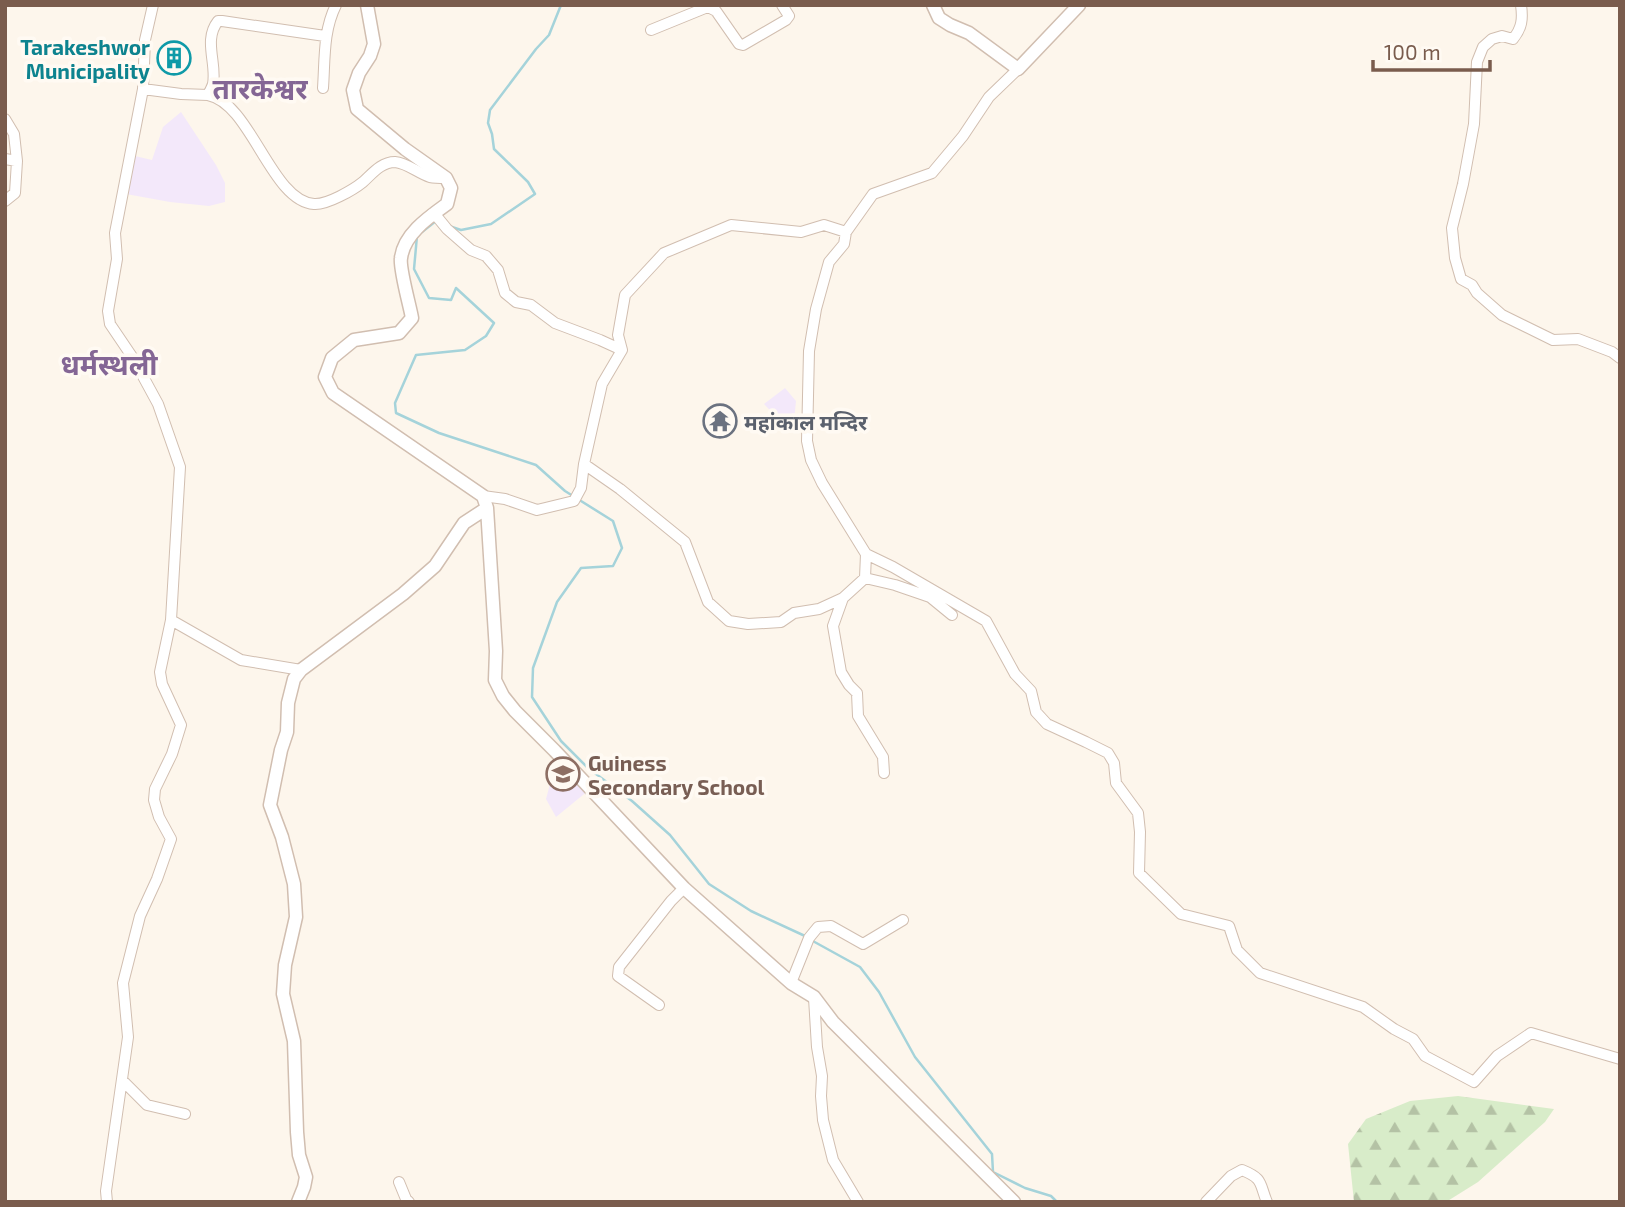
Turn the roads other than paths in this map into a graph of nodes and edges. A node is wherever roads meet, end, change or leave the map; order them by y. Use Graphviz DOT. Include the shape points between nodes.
graph roads {
  1 [pos="153,5"];
  2 [pos="337,5"];
  3 [pos="367,5"];
  4 [pos="782,5"];
  5 [pos="933,5"];
  6 [pos="1079,5"];
  7 [pos="1521,5"];
  8 [pos="652,30"];
  9 [pos="325,36"];
  10 [pos="1018,68"];
  11 [pos="323,88"];
  12 [pos="143,89"];
  13 [pos="208,94"];
  14 [pos="5,119"];
  15 [pos="5,159"];
  16 [pos="17,161"];
  17 [pos="446,178"];
  18 [pos="5,201"];
  19 [pos="435,216"];
  20 [pos="846,232"];
  21 [pos="622,350"];
  22 [pos="1620,358"];
  23 [pos="584,464"];
  24 [pos="485,502"];
  25 [pos="866,554"];
  26 [pos="865,578"];
  27 [pos="843,598"];
  28 [pos="952,615"];
  29 [pos="171,620"];
  30 [pos="302,670"];
  31 [pos="884,773"];
  32 [pos="684,888"];
  33 [pos="903,920"];
  34 [pos="791,983"];
  35 [pos="814,997"];
  36 [pos="660,1005"];
  37 [pos="1620,1059"];
  38 [pos="122,1080"];
  39 [pos="185,1114"];
  40 [pos="399,1182"];
  41 [pos="107,1202"];
  42 [pos="298,1202"];
  43 [pos="410,1202"];
  44 [pos="858,1202"];
  45 [pos="1014,1202"];
  46 [pos="1206,1202"];
  47 [pos="1267,1202"];
  1 -- 12 [label="street" via="145,40"];
  2 -- 9 [label="street"];
  3 -- 17 [label="street" via="374,44 353,90 357,109"];
  4 -- 8 [label="street" via="789,16 786,20 743,45 710,8"];
  5 -- 10 [label="street" via="939,18"];
  6 -- 10 [label="street"];
  7 -- 22 [label="street" via="1519,32 1513,39 1492,39 1477,62 1474,124 1452,228 1455,258 1461,279 1502,315 1553,340 1578,339"];
  9 -- 11 [label="street"];
  9 -- 13 [label="street" via="218,21 210,45 213,83"];
  10 -- 20 [label="street" via="989,97 932,173 873,194"];
  12 -- 13 [label="street"];
  12 -- 29 [label="street" via="115,233 117,258 108,311 110,324 158,404 180,467"];
  13 -- 17 [label="street" via="233,111 286,189 299,199 315,204 329,201 395,162 432,178"];
  14 -- 16 [label="street" via="14,134"];
  15 -- 16 [label="street"];
  16 -- 18 [label="street" via="15,193"];
  17 -- 19 [label="street" via="451,188 447,204"];
  19 -- 21 [label="street" via="471,250 486,256 498,270 505,293 516,302"];
  19 -- 24 [label="street" via="408,238 400,259 412,318 399,333 354,340 332,358 325,377 333,393"];
  20 -- 21 [label="street" via="824,225 801,232 731,225 664,253 625,295 618,335"];
  20 -- 25 [label="street" via="844,244 829,262 808,351 807,441 822,483"];
  21 -- 23 [label="street" via="602,384"];
  23 -- 24 [label="street" via="574,501 537,510 505,499"];
  23 -- 27 [label="street" via="685,542 708,602 729,621 748,625 781,622 794,613"];
  24 -- 30 [label="street" via="464,523 435,566"];
  24 -- 32 [label="street" via="499,688 515,711"];
  25 -- 26 [label="street"];
  25 -- 37 [label="street" via="986,621 1047,724 1108,753 1116,783 1139,813 1139,873 1181,914 1229,926 1237,950 1261,973 1363,1007 1413,1039 1425,1056 1474,1082 1497,1056 1531,1033"];
  26 -- 27 [label="street"];
  26 -- 28 [label="street" via="930,597"];
  27 -- 31 [label="street" via="833,626 841,672 857,693 858,716 883,757"];
  29 -- 30 [label="street" via="241,660"];
  29 -- 38 [label="street" via="160,672 181,725 154,800 171,839 140,916 123,983 128,1037"];
  30 -- 42 [label="street" via="294,679 288,704 287,732 270,806 294,884 296,918 283,994 294,1041 297,1132 306,1177"];
  32 -- 34 [label="street"];
  32 -- 36 [label="street" via="620,967 618,976"];
  33 -- 34 [label="street" via="863,944 831,926 818,926"];
  34 -- 35 [label="street"];
  35 -- 44 [label="street" via="823,1120 833,1160"];
  35 -- 45 [label="street" via="860,1050"];
  38 -- 39 [label="street" via="147,1105"];
  38 -- 41 [label="street"];
  40 -- 43 [label="street"];
  46 -- 47 [label="street" via="1242,1170 1255,1175"];
}
